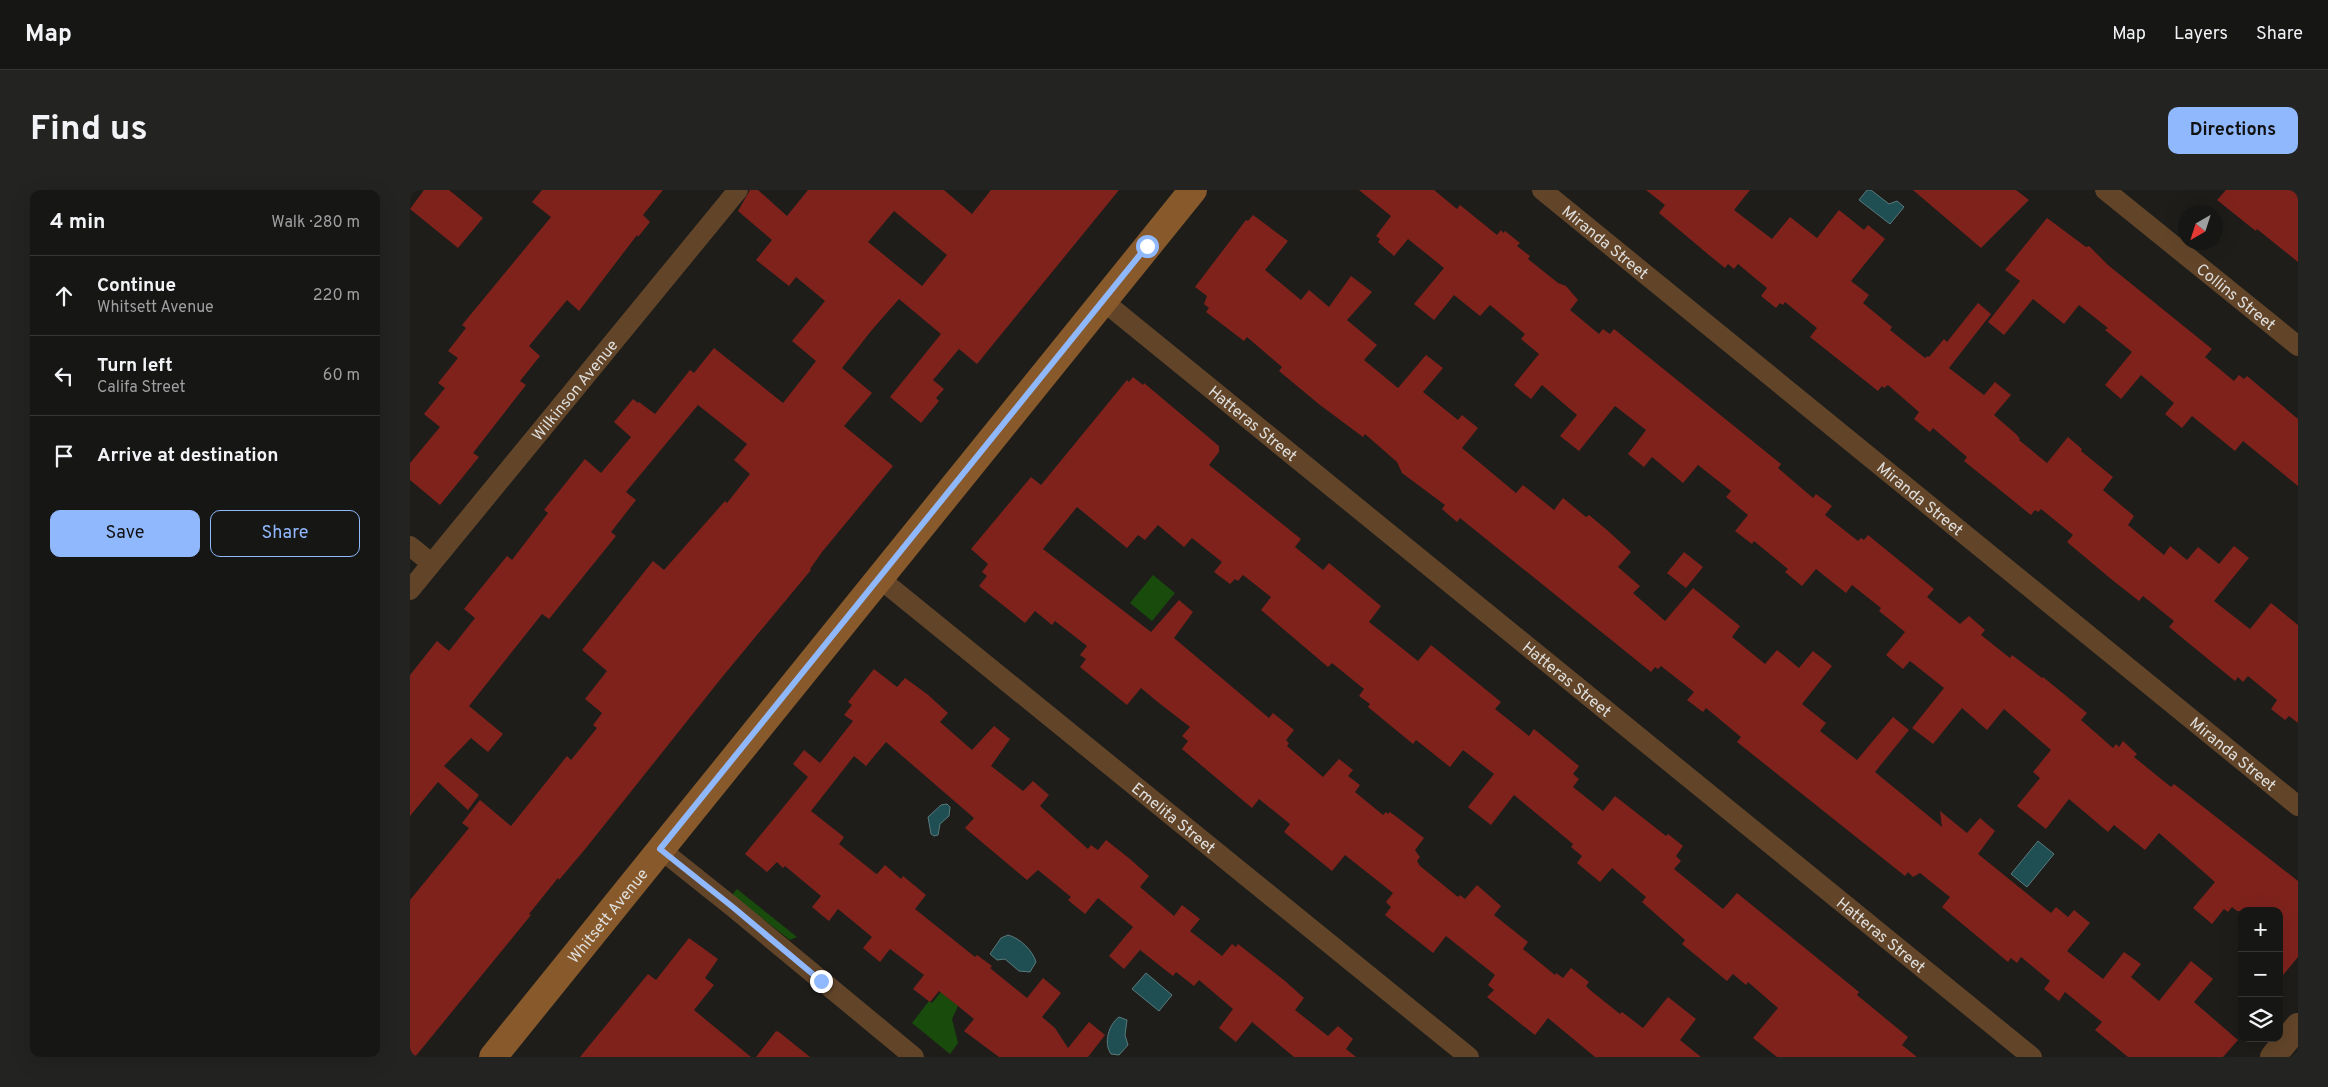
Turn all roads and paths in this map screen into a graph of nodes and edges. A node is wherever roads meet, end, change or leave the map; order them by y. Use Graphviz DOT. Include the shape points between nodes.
graph roads {
  1 [pos="738,190"];
  2 [pos="1193,190"];
  3 [pos="1542,190"];
  4 [pos="2105,190"];
  5 [pos="1102,300"];
  6 [pos="2298,346"];
  7 [pos="410,546"];
  8 [pos="431,563"];
  9 [pos="879,578"];
  10 [pos="410,590"];
  11 [pos="2298,806"];
  12 [pos="660,849"];
  13 [pos="2298,1026"];
  14 [pos="493,1057"];
  15 [pos="914,1057"];
  16 [pos="1469,1057"];
  17 [pos="2032,1057"];
  18 [pos="2273,1057"];
  1 -- 8 [label="street, Wilkinson Avenue"];
  2 -- 5 [label="main road, Whitsett Avenue"];
  3 -- 11 [label="street, Miranda Street"];
  4 -- 6 [label="street, Collins Street"];
  5 -- 9 [label="main road, Whitsett Avenue"];
  5 -- 17 [label="street, Hatteras Street"];
  7 -- 8 [label="street"];
  8 -- 10 [label="street, Wilkinson Avenue"];
  9 -- 12 [label="main road, Whitsett Avenue"];
  9 -- 16 [label="street, Emelita Street"];
  12 -- 14 [label="main road, Whitsett Avenue"];
  12 -- 15 [label="street"];
  13 -- 18 [label="street"];
}
